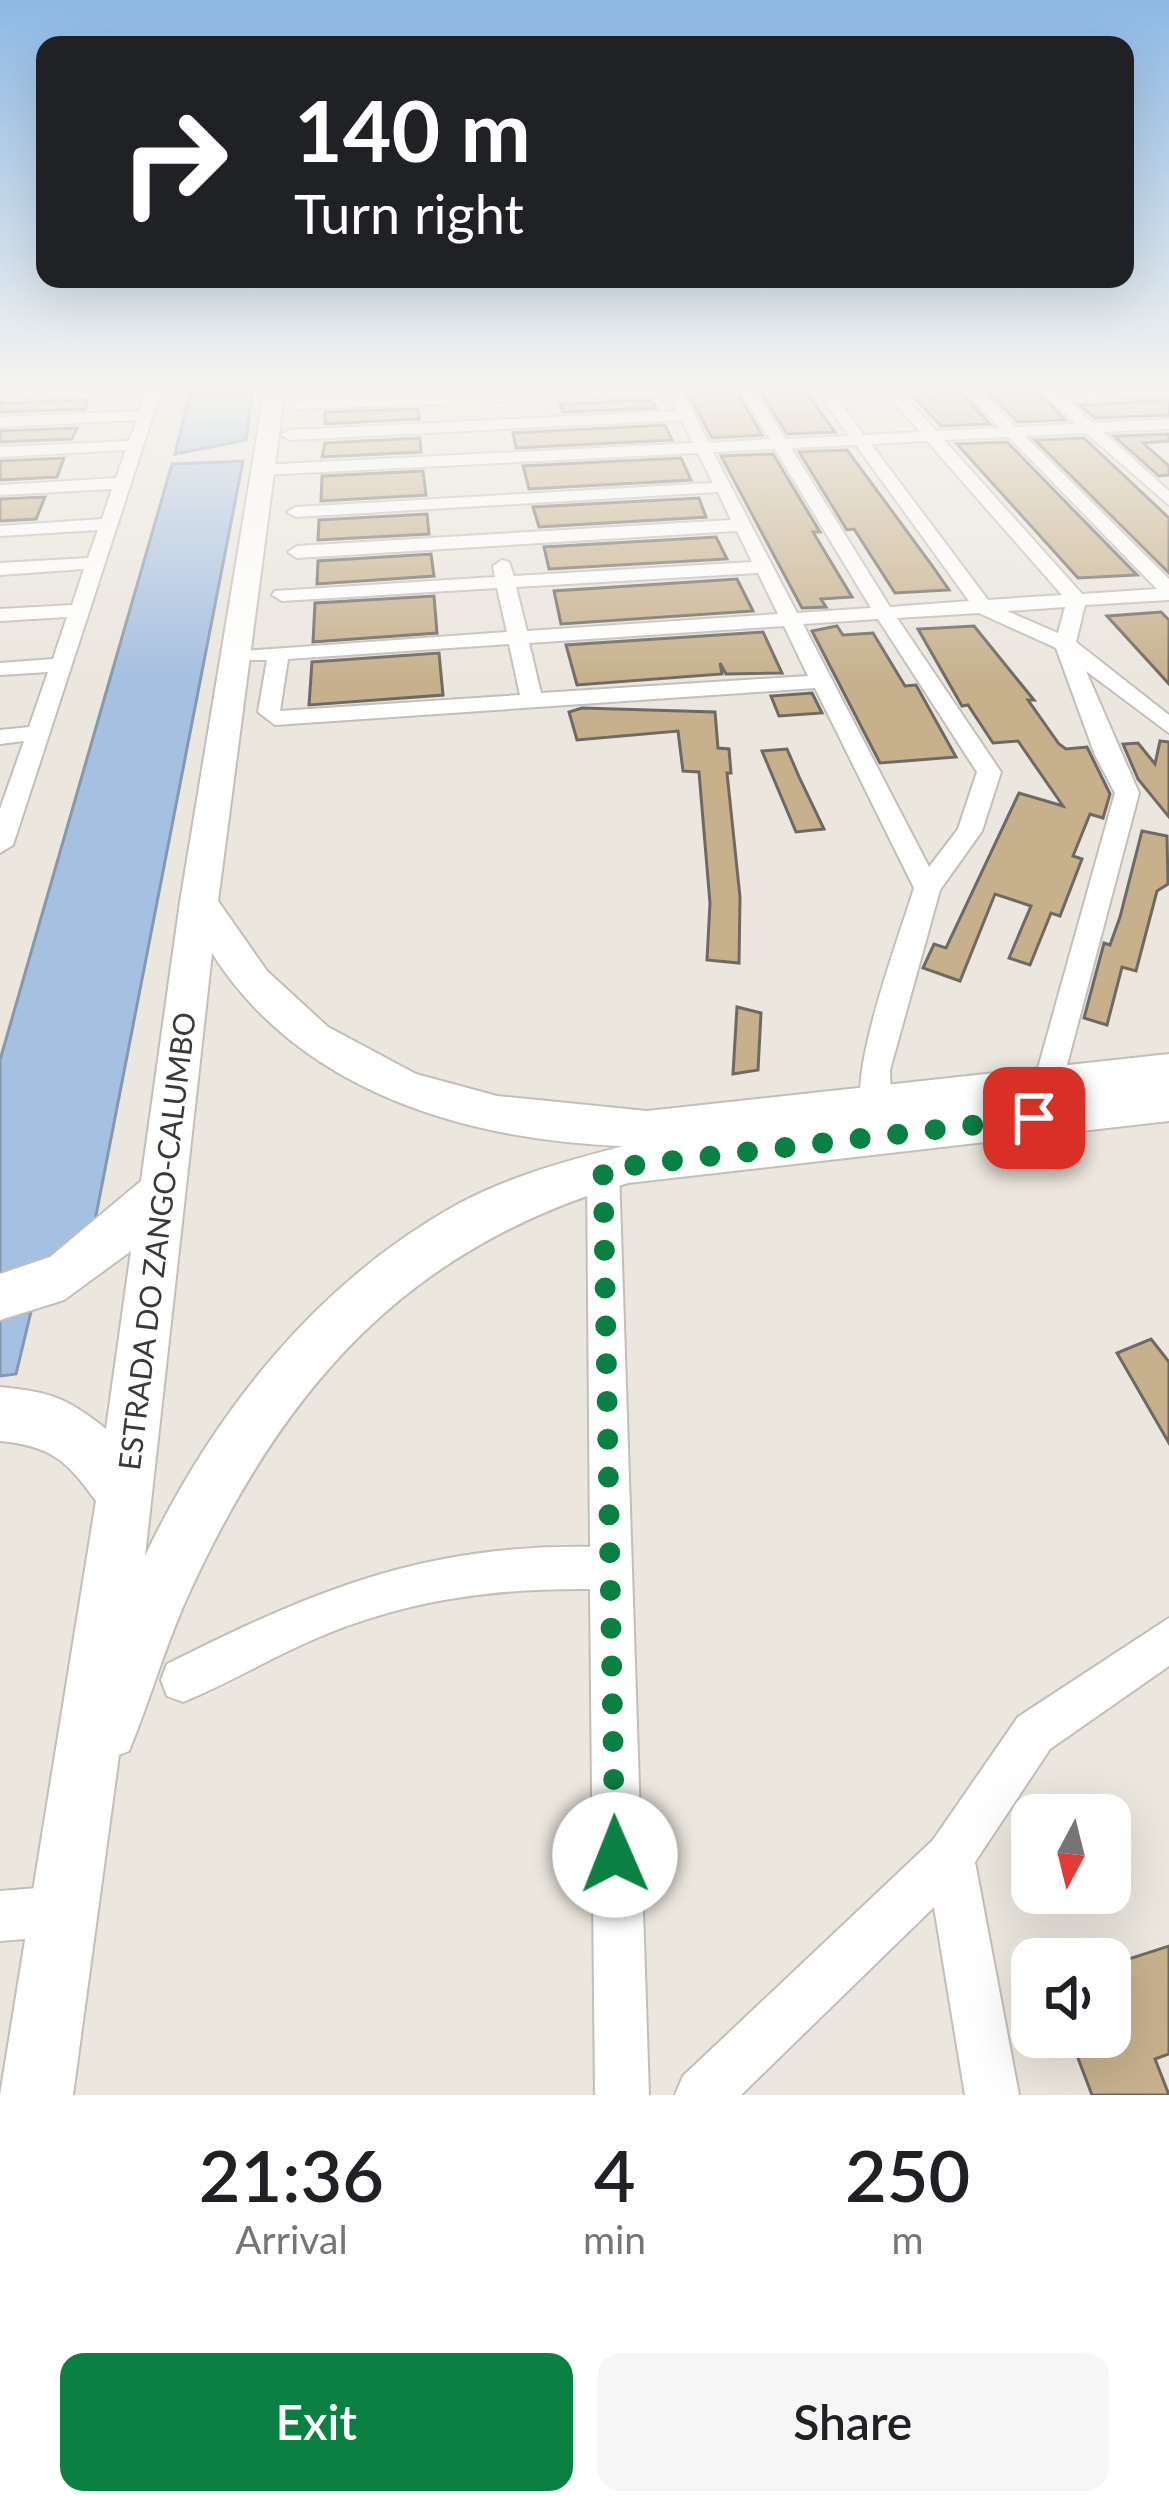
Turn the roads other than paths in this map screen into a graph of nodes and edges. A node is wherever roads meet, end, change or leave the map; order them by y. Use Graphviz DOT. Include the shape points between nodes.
graph roads {
  1 [pos="75,486"];
  2 [pos="123,486"];
  3 [pos="260,486"];
  4 [pos="485,486"];
  5 [pos="806,486"];
  6 [pos="894,486"];
  7 [pos="977,486"];
  8 [pos="1065,486"];
  9 [pos="724,487"];
  10 [pos="0,490"];
  11 [pos="489,500"];
  12 [pos="296,512"];
  13 [pos="111,524"];
  14 [pos="743,525"];
  15 [pos="0,531"];
  16 [pos="497,540"];
  17 [pos="297,552"];
  18 [pos="98,562"];
  19 [pos="765,567"];
  20 [pos="0,569"];
  21 [pos="506,584"];
  22 [pos="1169,592"];
  23 [pos="282,595"];
  24 [pos="1077,600"];
  25 [pos="983,607"];
  26 [pos="83,610"];
  27 [pos="884,613"];
  28 [pos="0,615"];
  29 [pos="792,620"];
  30 [pos="518,639"];
  31 [pos="1065,644"];
  32 [pos="278,654"];
  33 [pos="237,656"];
  34 [pos="65,664"];
  35 [pos="0,669"];
  36 [pos="823,681"];
  37 [pos="532,700"];
  38 [pos="1169,726"];
  39 [pos="40,732"];
  40 [pos="0,737"];
  41 [pos="0,845"];
  42 [pos="927,888"];
  43 [pos="199,902"];
  44 [pos="1169,1071"];
  45 [pos="1048,1086"];
  46 [pos="1169,1102"];
  47 [pos="875,1106"];
  48 [pos="603,1169"];
  49 [pos="159,1194"];
  50 [pos="0,1297"];
  51 [pos="0,1414"];
  52 [pos="125,1494"];
  53 [pos="608,1568"];
  54 [pos="1169,1640"];
  55 [pos="183,1680"];
  56 [pos="79,1796"];
  57 [pos="950,1857"];
  58 [pos="31,1914"];
  59 [pos="35,2095"];
  60 [pos="622,2095"];
  61 [pos="702,2095"];
  62 [pos="992,2095"];
  1 -- 10 [label="street"];
  2 -- 13 [label="street"];
  3 -- 33 [label="main road, ESTRADA DO ZANGO-CALUMBO"];
  4 -- 11 [label="street"];
  5 -- 27 [label="street"];
  6 -- 25 [label="street"];
  7 -- 24 [label="street"];
  8 -- 22 [label="street"];
  9 -- 11 [label="street"];
  9 -- 14 [label="street"];
  11 -- 12 [label="street"];
  11 -- 16 [label="street"];
  13 -- 15 [label="street"];
  13 -- 18 [label="street"];
  14 -- 16 [label="street"];
  14 -- 19 [label="street"];
  16 -- 17 [label="street"];
  16 -- 21 [label="street"];
  18 -- 20 [label="street"];
  18 -- 26 [label="street"];
  19 -- 21 [label="street"];
  19 -- 29 [label="street"];
  21 -- 23 [label="street"];
  21 -- 30 [label="street"];
  22 -- 24 [label="street"];
  24 -- 25 [label="street"];
  24 -- 31 [label="street"];
  25 -- 27 [label="street"];
  25 -- 31 [label="street"];
  26 -- 28 [label="street"];
  26 -- 34 [label="street"];
  27 -- 29 [label="street"];
  27 -- 42 [label="street" via="988,772 970,831"];
  29 -- 30 [label="street"];
  29 -- 36 [label="street"];
  30 -- 32 [label="street"];
  30 -- 37 [label="street"];
  31 -- 38 [label="street"];
  31 -- 45 [label="street" via="1127,793"];
  32 -- 33 [label="street"];
  32 -- 37 [label="street" via="269,712 275,718"];
  33 -- 43 [label="main road, ESTRADA DO ZANGO-CALUMBO"];
  34 -- 35 [label="street"];
  34 -- 39 [label="street"];
  36 -- 37 [label="street"];
  36 -- 42 [label="street"];
  39 -- 40 [label="street"];
  39 -- 41 [label="street"];
  42 -- 47 [label="street" via="875,1070"];
  43 -- 47 [label="main road" via="241,967 313,1039 446,1103 574,1128 647,1129"];
  43 -- 49 [label="main road, ESTRADA DO ZANGO-CALUMBO"];
  44 -- 45 [label="main road"];
  45 -- 47 [label="main road"];
  46 -- 48 [label="main road"];
  48 -- 53 [label="street"];
  48 -- 56 [label="main road" via="503,1203 392,1270 308,1349 179,1550"];
  49 -- 50 [label="main road" via="54,1281"];
  49 -- 52 [label="main road, ESTRADA DO ZANGO-CALUMBO"];
  51 -- 52 [label="main road" via="50,1419 99,1459"];
  52 -- 56 [label="main road, ESTRADA DO ZANGO-CALUMBO"];
  53 -- 55 [label="street" via="503,1569 404,1586 290,1625"];
  53 -- 60 [label="street"];
  54 -- 57 [label="street" via="1034,1733"];
  56 -- 58 [label="main road, ESTRADA DO ZANGO-CALUMBO"];
  57 -- 61 [label="street"];
  57 -- 62 [label="street"];
  58 -- 59 [label="main road, ESTRADA DO ZANGO-CALUMBO"];
}
